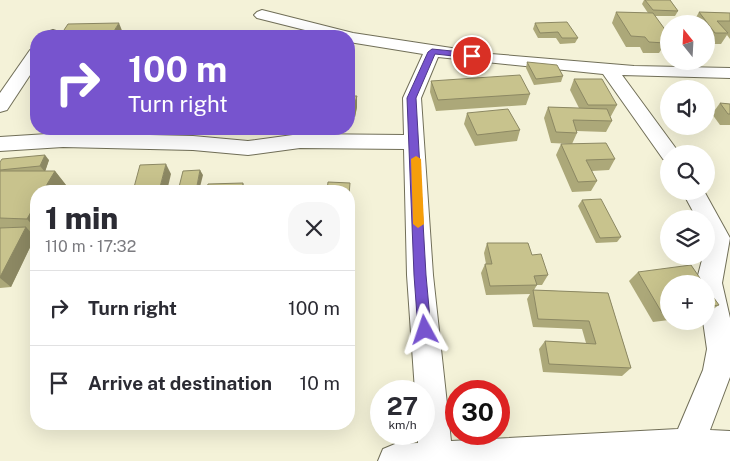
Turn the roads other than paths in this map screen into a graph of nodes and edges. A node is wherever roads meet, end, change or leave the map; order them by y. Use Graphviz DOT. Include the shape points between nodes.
graph roads {
  1 [pos="262,15"];
  2 [pos="323,30"];
  3 [pos="355,37"];
  4 [pos="432,52"];
  5 [pos="30,63"];
  6 [pos="610,70"];
  7 [pos="730,73"];
  8 [pos="0,106"];
  9 [pos="415,142"];
  10 [pos="0,144"];
  11 [pos="664,145"];
  12 [pos="698,200"];
  13 [pos="688,445"];
  14 [pos="730,447"];
  15 [pos="436,459"];
  16 [pos="477,459"];
  17 [pos="395,461"];
  1 -- 2 [label="street"];
  3 -- 4 [label="street"];
  4 -- 6 [label="street"];
  4 -- 9 [label="street" via="412,98"];
  5 -- 8 [label="street"];
  6 -- 7 [label="street"];
  6 -- 11 [label="street"];
  9 -- 10 [label="street" via="300,141 248,148 73,140"];
  9 -- 15 [label="street" via="420,275"];
  12 -- 13 [label="street" via="719,241 709,283 720,349 718,370"];
  13 -- 14 [label="street"];
  13 -- 16 [label="street"];
  15 -- 16 [label="street"];
  15 -- 17 [label="street"];
}
